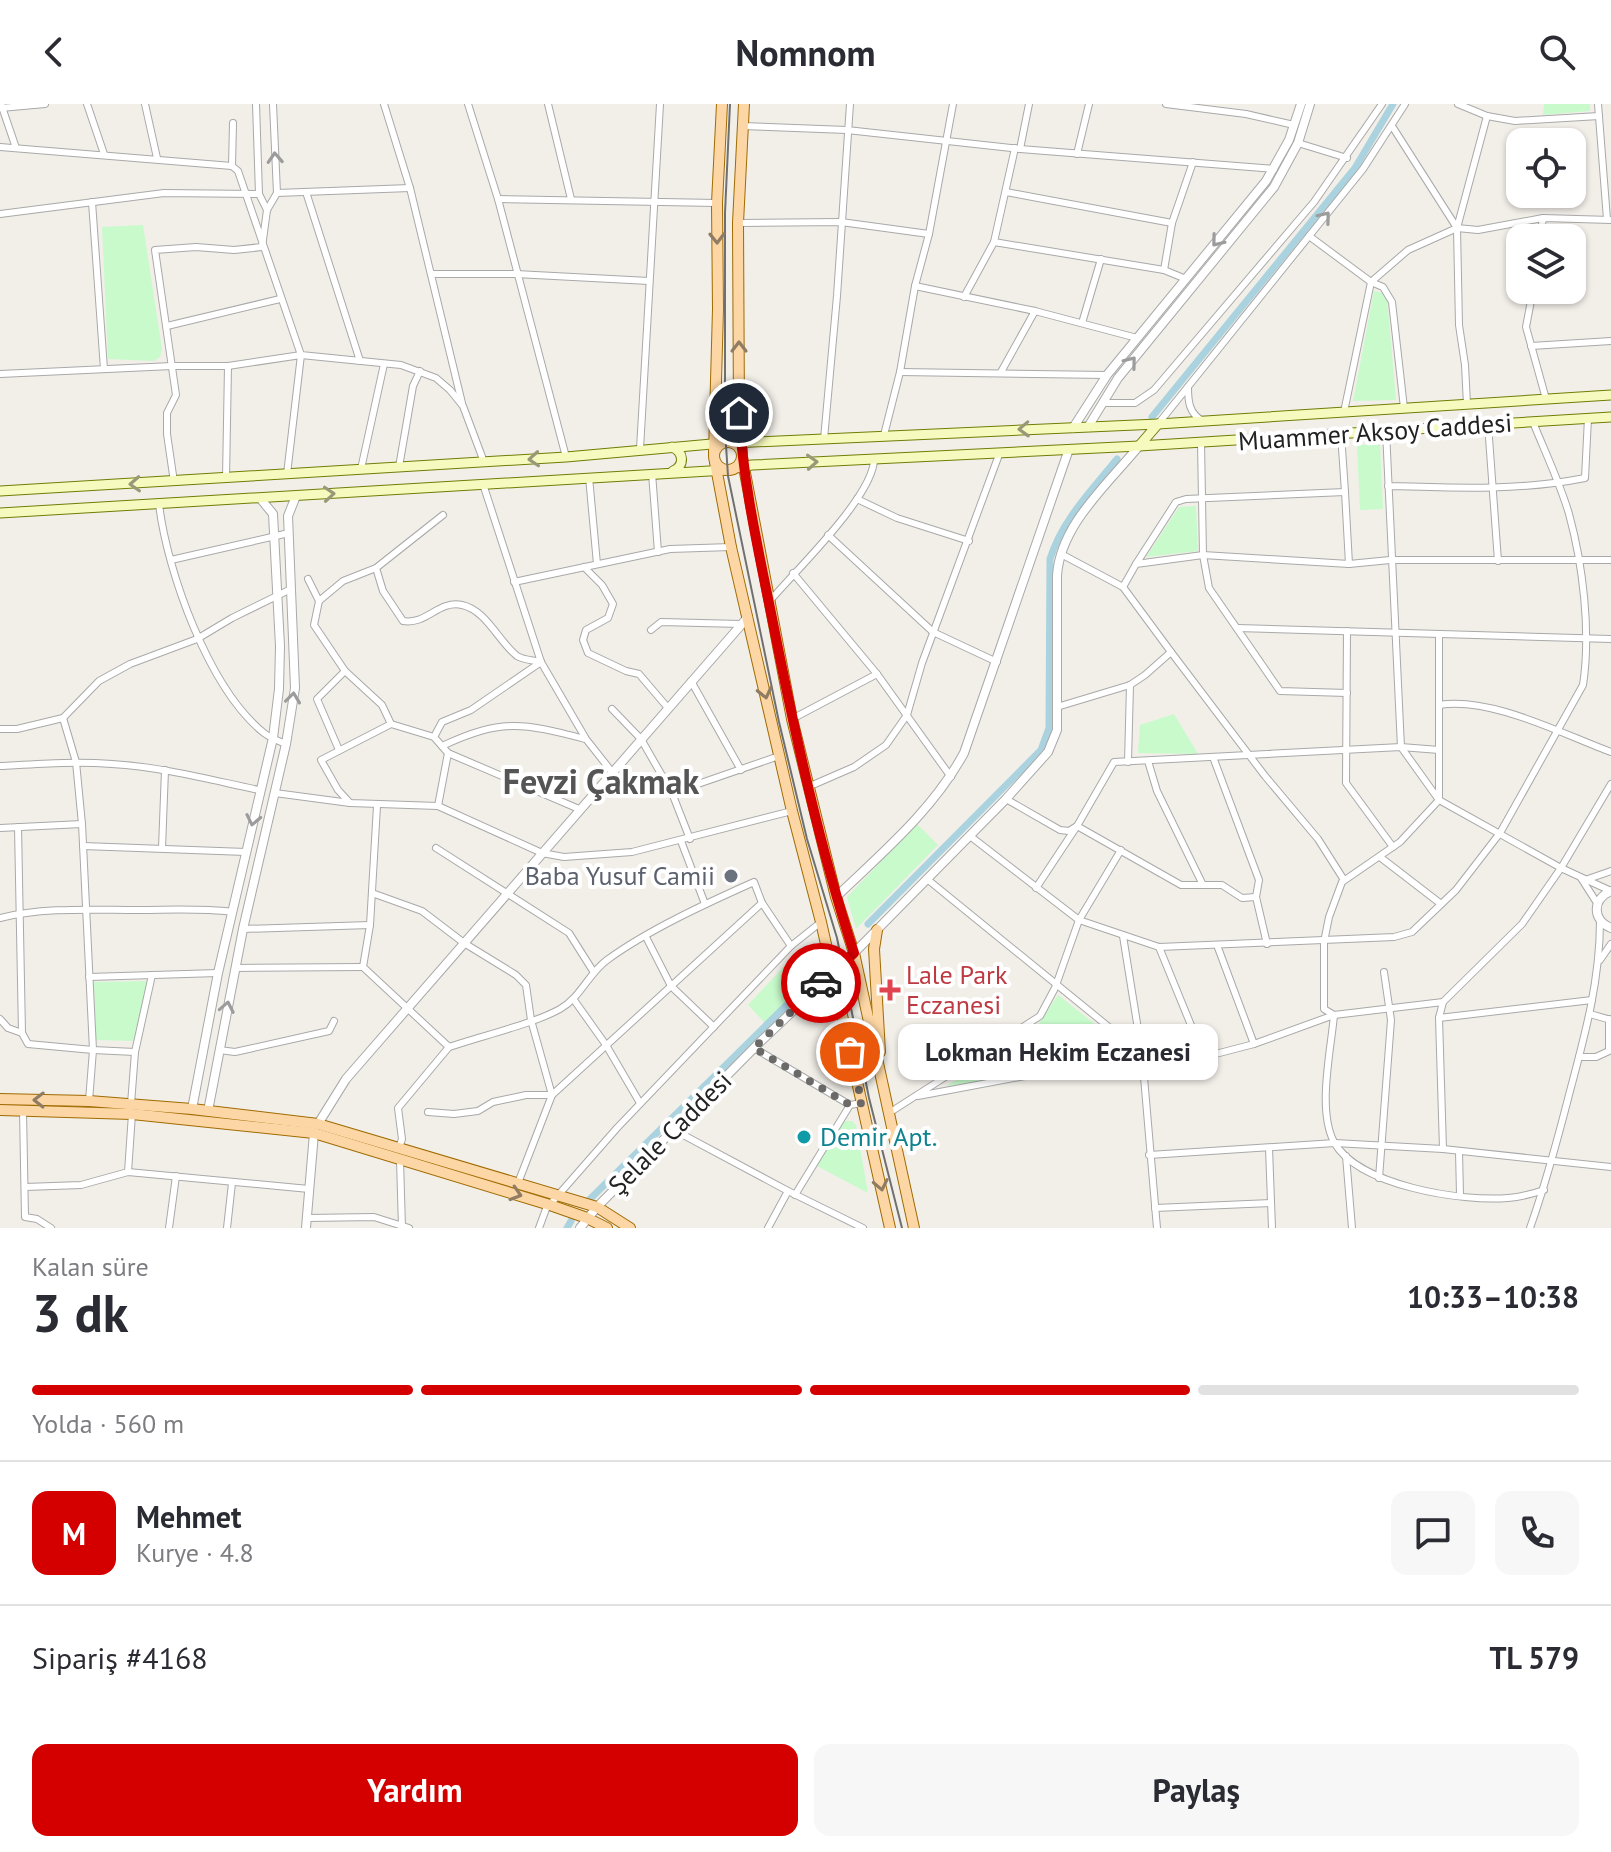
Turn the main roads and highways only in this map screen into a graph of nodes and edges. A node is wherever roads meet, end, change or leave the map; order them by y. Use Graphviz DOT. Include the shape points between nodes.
graph roads {
  1 [pos="722,104"];
  2 [pos="744,104"];
  3 [pos="1611,395"];
  4 [pos="1611,417"];
  5 [pos="1158,424"];
  6 [pos="785,440"];
  7 [pos="1139,446"];
  8 [pos="668,447"];
  9 [pos="729,456"];
  10 [pos="785,463"];
  11 [pos="670,472"];
  12 [pos="0,491"];
  13 [pos="0,513"];
  14 [pos="877,930"];
  15 [pos="811,992"];
  16 [pos="838,1001"];
  17 [pos="881,1078"];
  18 [pos="0,1099"];
  19 [pos="131,1109"];
  20 [pos="0,1110"];
  21 [pos="316,1129"];
  22 [pos="400,1153"];
  23 [pos="607,1228"];
  24 [pos="630,1228"];
  25 [pos="890,1228"];
  26 [pos="914,1228"];
  1 -- 9 [label="main road, one-way" via="718,309"];
  9 -- 2 [label="main road, one-way"];
  3 -- 5 [label="main road, Muammer Aksoy Caddesi"];
  4 -- 7 [label="main road, Muammer Aksoy Caddesi"];
  5 -- 6 [label="main road, Muammer Aksoy Caddesi, one-way"];
  5 -- 7 [label="main road"];
  6 -- 9 [label="main road, Muammer Aksoy Caddesi"];
  6 -- 10 [label="main road" via="774,449 775,457"];
  10 -- 7 [label="main road, Muammer Aksoy Caddesi, one-way"];
  8 -- 9 [label="main road"];
  8 -- 11 [label="main road" via="682,459"];
  8 -- 12 [label="main road, one-way"];
  9 -- 10 [label="main road, Muammer Aksoy Caddesi"];
  9 -- 11 [label="main road"];
  9 -- 16 [label="main road, one-way" via="731,547 745,620"];
  9 -- 17 [label="main road" via="769,602 792,719"];
  13 -- 11 [label="main road, one-way"];
  14 -- 17 [label="main road"];
  15 -- 16 [label="main road" via="822,991"];
  16 -- 25 [label="main road, one-way"];
  17 -- 26 [label="main road"];
  19 -- 18 [label="main road, one-way" via="89,1101"];
  19 -- 20 [label="main road"];
  19 -- 21 [label="main road"];
  19 -- 21 [label="main road" via="192,1109"];
  21 -- 22 [label="main road"];
  22 -- 23 [label="main road, one-way"];
  22 -- 24 [label="main road" via="597,1207"];
}
